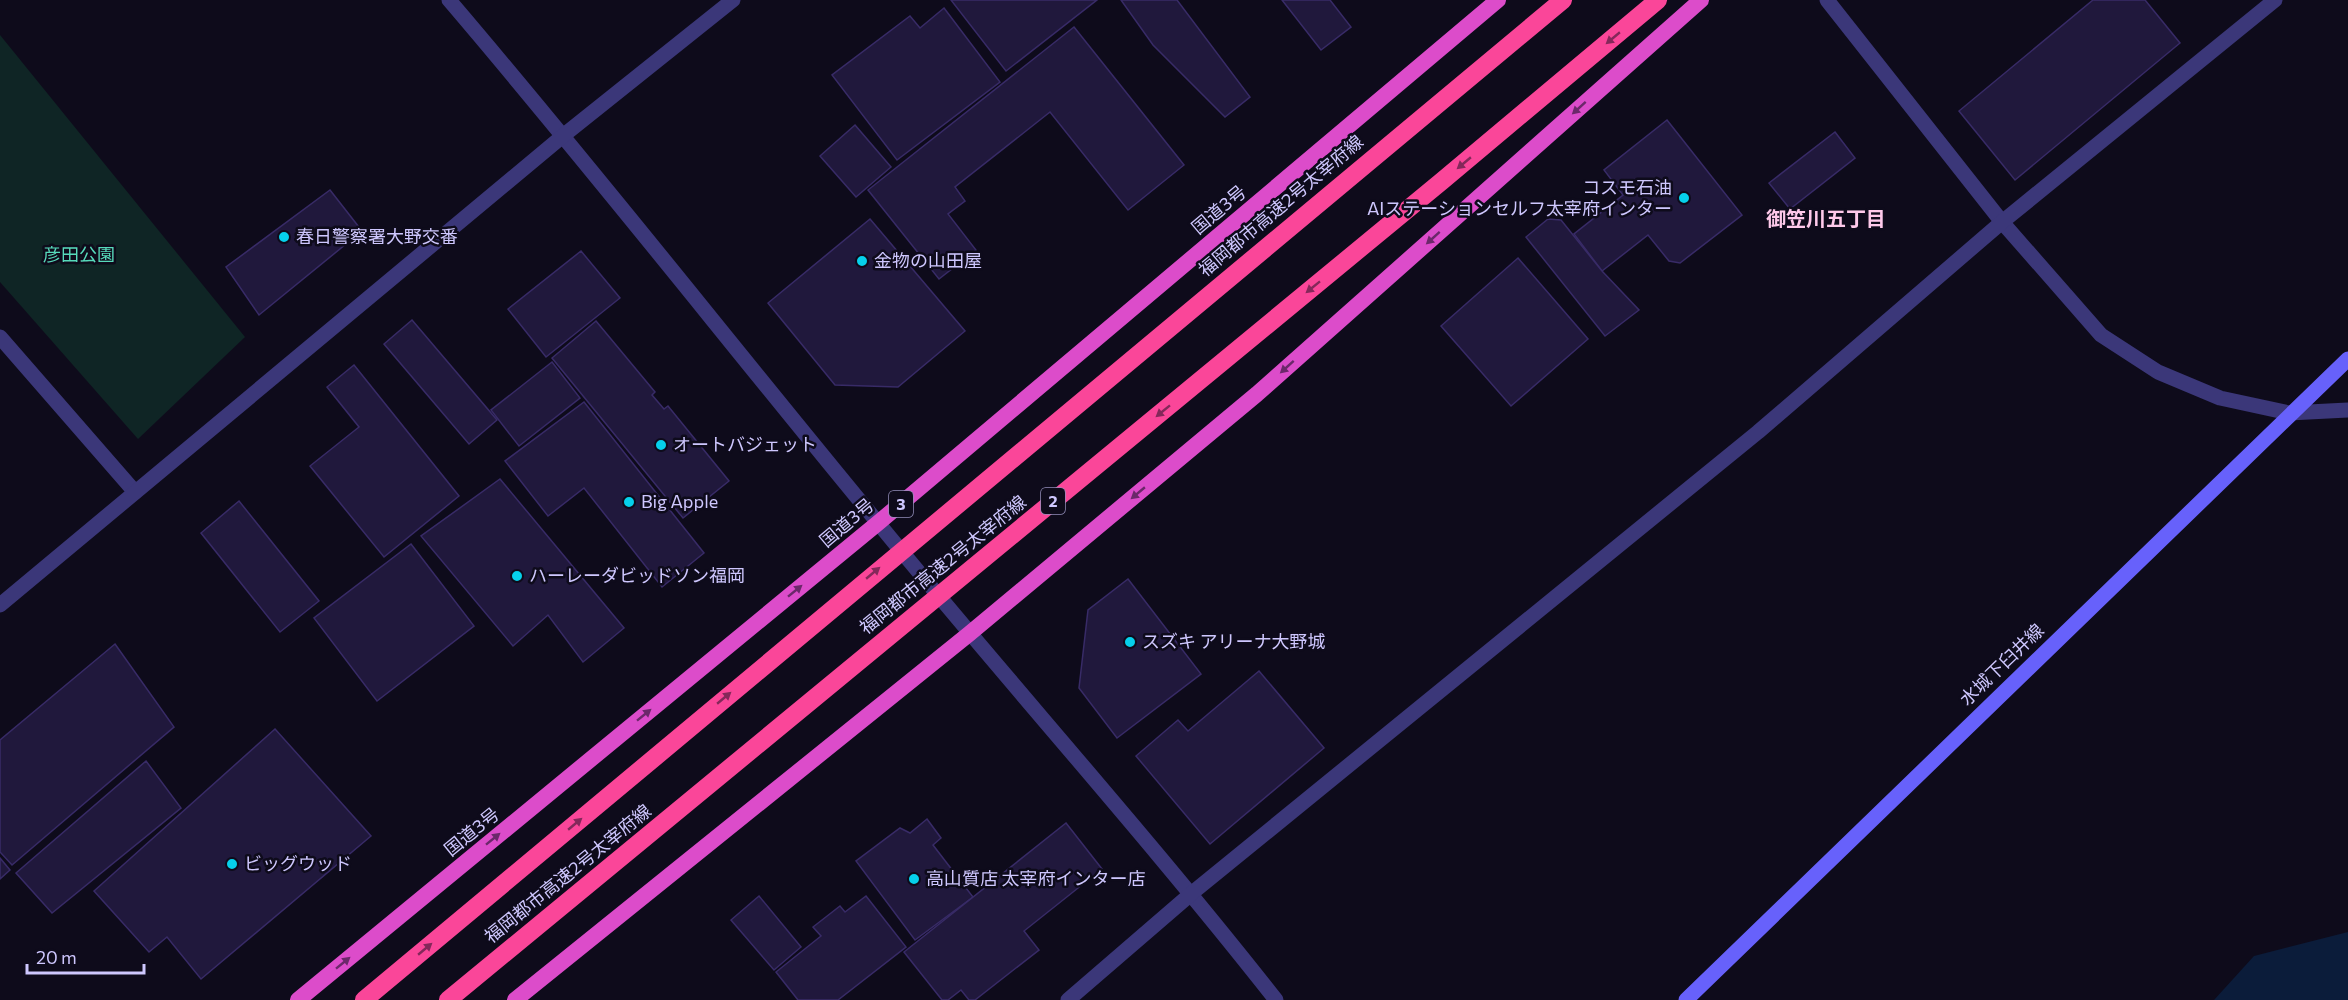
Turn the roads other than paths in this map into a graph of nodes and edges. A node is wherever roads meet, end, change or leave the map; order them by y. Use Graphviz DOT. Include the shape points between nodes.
graph roads {
  1 [pos="449,0"];
  2 [pos="733,0"];
  3 [pos="1498,0"];
  4 [pos="1563,0"];
  5 [pos="1658,0"];
  6 [pos="1701,0"];
  7 [pos="1827,0"];
  8 [pos="2275,0"];
  9 [pos="564,135"];
  10 [pos="2002,222"];
  11 [pos="0,336"];
  12 [pos="2348,359"];
  13 [pos="2348,410"];
  14 [pos="2289,413"];
  15 [pos="135,492"];
  16 [pos="878,523"];
  17 [pos="0,605"];
  18 [pos="969,634"];
  19 [pos="1192,893"];
  20 [pos="297,1000"];
  21 [pos="364,1000"];
  22 [pos="448,1000"];
  23 [pos="515,1000"];
  24 [pos="1068,1000"];
  25 [pos="1276,1000"];
  26 [pos="1686,1000"];
  1 -- 9 [label="street"];
  2 -- 9 [label="street"];
  3 -- 16 [label="highway, 国道3号 / 3"];
  21 -- 4 [label="highway, 福岡都市高速2号太宰府線, one-way, bridge"];
  5 -- 22 [label="highway, 福岡都市高速2号太宰府線 / 2, one-way, bridge"];
  6 -- 18 [label="highway, one-way" via="1257,394"];
  7 -- 10 [label="street"];
  8 -- 10 [label="street"];
  9 -- 15 [label="street"];
  9 -- 16 [label="street"];
  10 -- 14 [label="street" via="2101,335 2122,350 2193,389"];
  10 -- 19 [label="street" via="1758,432"];
  11 -- 15 [label="street"];
  12 -- 14 [label="main road, 水城下臼井線"];
  13 -- 14 [label="street"];
  14 -- 26 [label="main road, 水城下臼井線"];
  15 -- 17 [label="street"];
  16 -- 18 [label="street"];
  20 -- 16 [label="highway, 国道3号 / 3, one-way"];
  18 -- 19 [label="street"];
  18 -- 23 [label="highway"];
  19 -- 24 [label="street"];
  19 -- 25 [label="street"];
}
